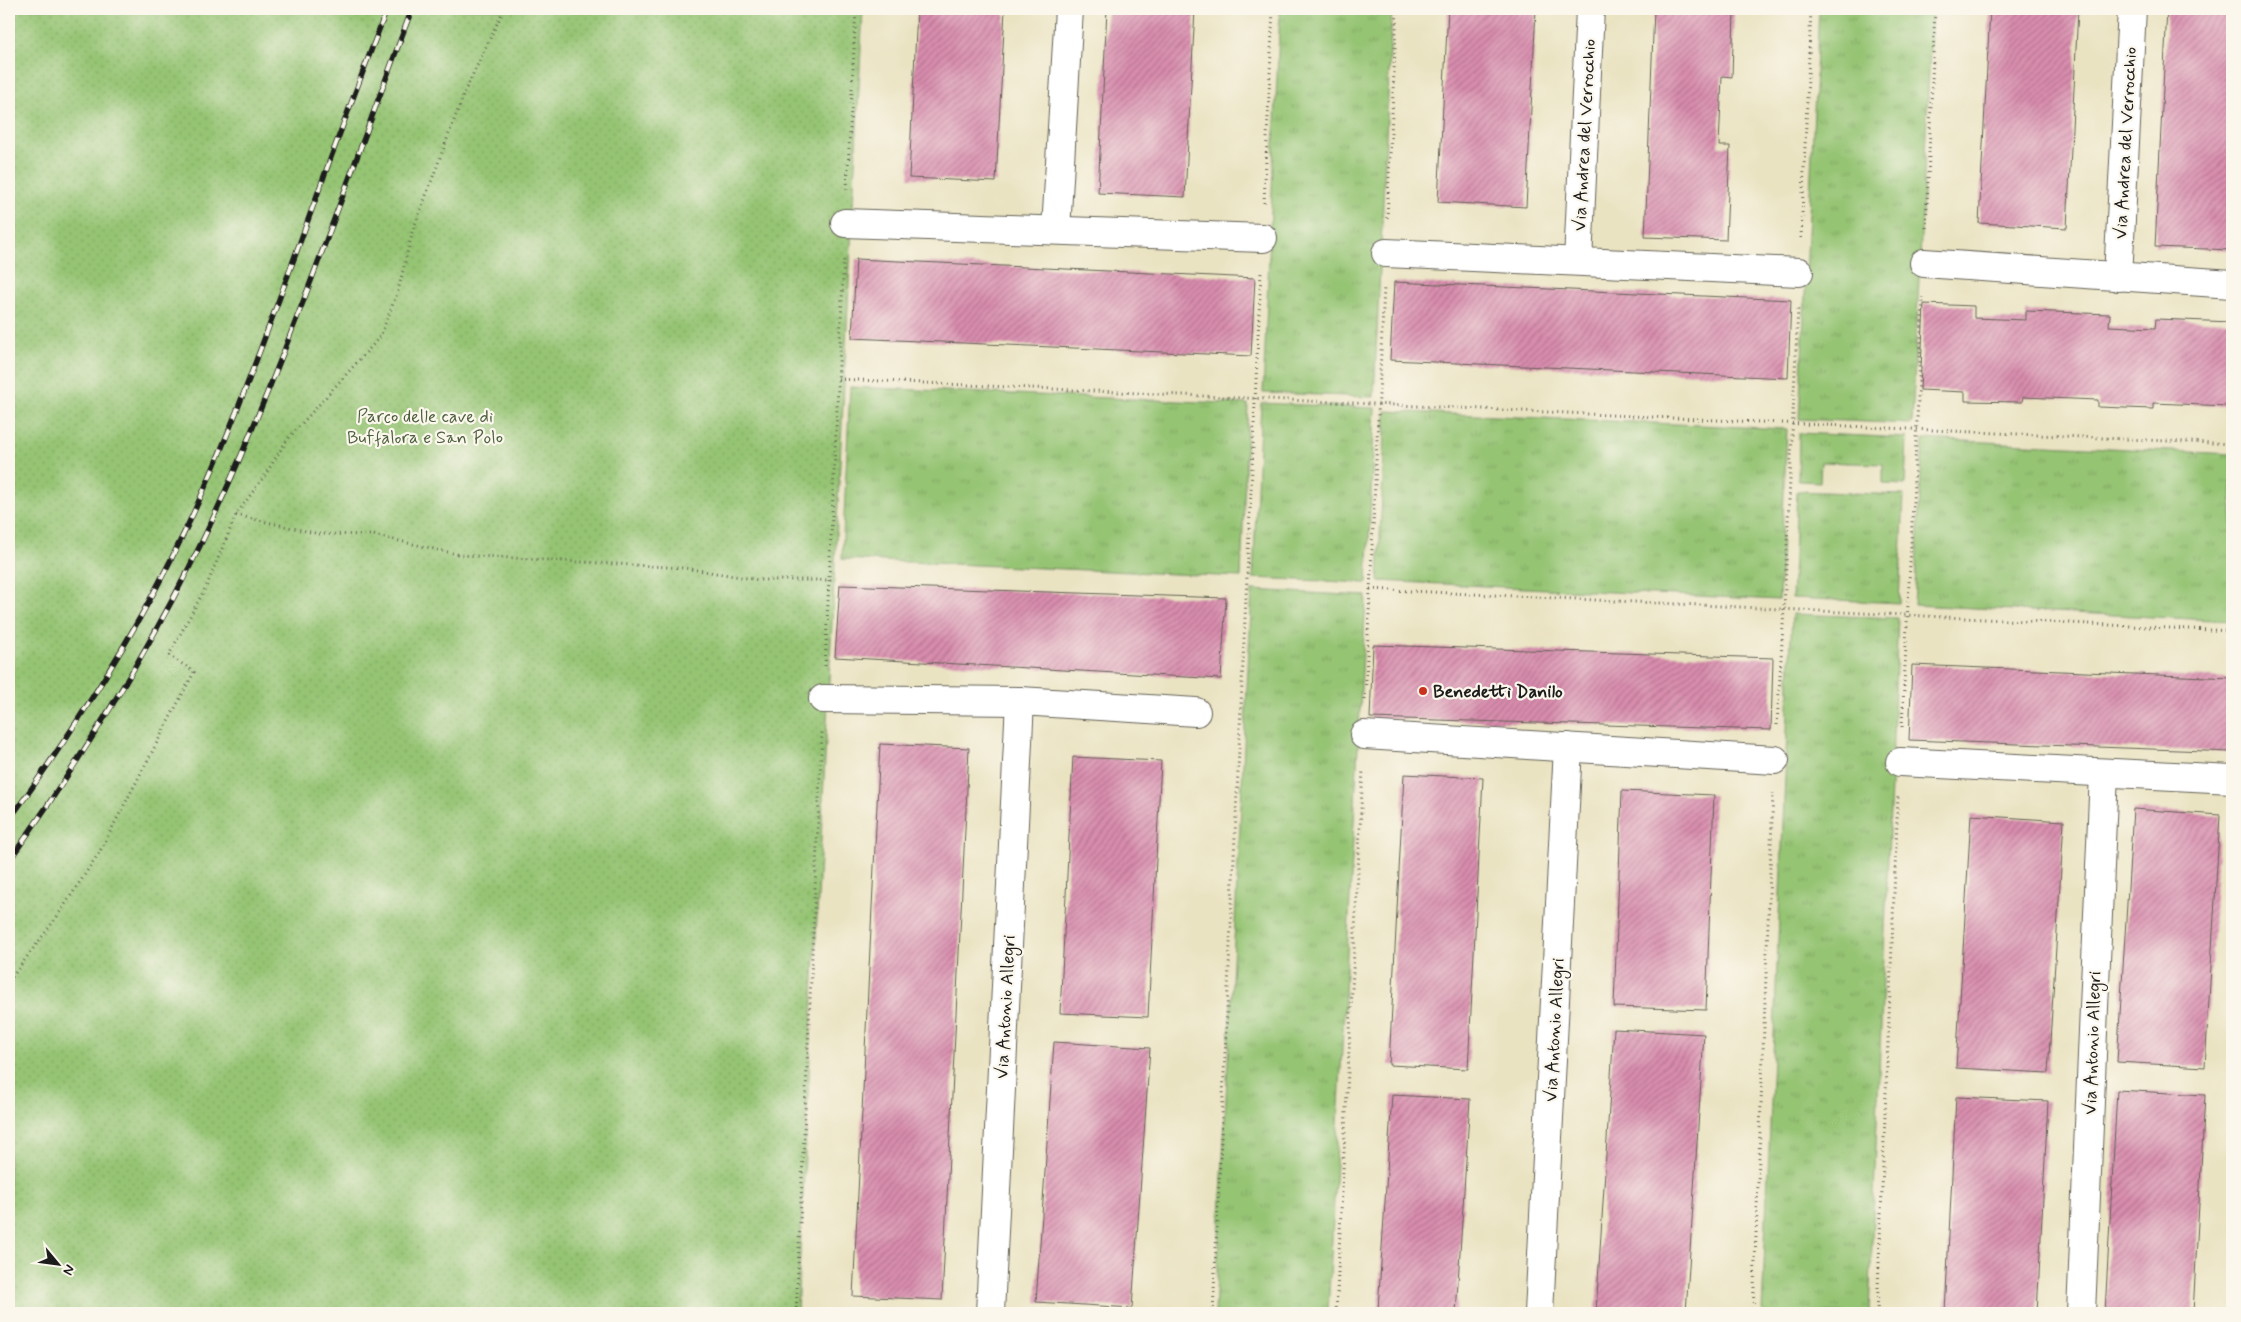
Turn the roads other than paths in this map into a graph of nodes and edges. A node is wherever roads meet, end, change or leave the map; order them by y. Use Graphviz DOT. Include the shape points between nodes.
graph roads {
  1 [pos="1069,9"];
  2 [pos="1590,9"];
  3 [pos="2132,9"];
  4 [pos="845,223"];
  5 [pos="1056,230"];
  6 [pos="1263,238"];
  7 [pos="1386,253"];
  8 [pos="1578,261"];
  9 [pos="1924,263"];
  10 [pos="1799,272"];
  11 [pos="2118,276"];
  12 [pos="2232,284"];
  13 [pos="823,699"];
  14 [pos="1020,701"];
  15 [pos="1196,712"];
  16 [pos="1364,735"];
  17 [pos="1568,747"];
  18 [pos="1775,760"];
  19 [pos="1900,762"];
  20 [pos="2104,773"];
  21 [pos="2232,779"];
  22 [pos="990,1313"];
  23 [pos="1539,1313"];
  24 [pos="2081,1313"];
  1 -- 5 [label="street"];
  2 -- 8 [label="street, Via Andrea del Verrocchio"];
  3 -- 11 [label="street, Via Andrea del Verrocchio"];
  4 -- 5 [label="street"];
  5 -- 6 [label="street"];
  7 -- 8 [label="street"];
  8 -- 10 [label="street"];
  9 -- 11 [label="street"];
  11 -- 12 [label="street"];
  13 -- 14 [label="street"];
  14 -- 15 [label="street"];
  14 -- 22 [label="street, Via Antonio Allegri"];
  16 -- 17 [label="street"];
  17 -- 18 [label="street"];
  17 -- 23 [label="street, Via Antonio Allegri"];
  19 -- 20 [label="street"];
  20 -- 21 [label="street"];
  20 -- 24 [label="street, Via Antonio Allegri"];
}
